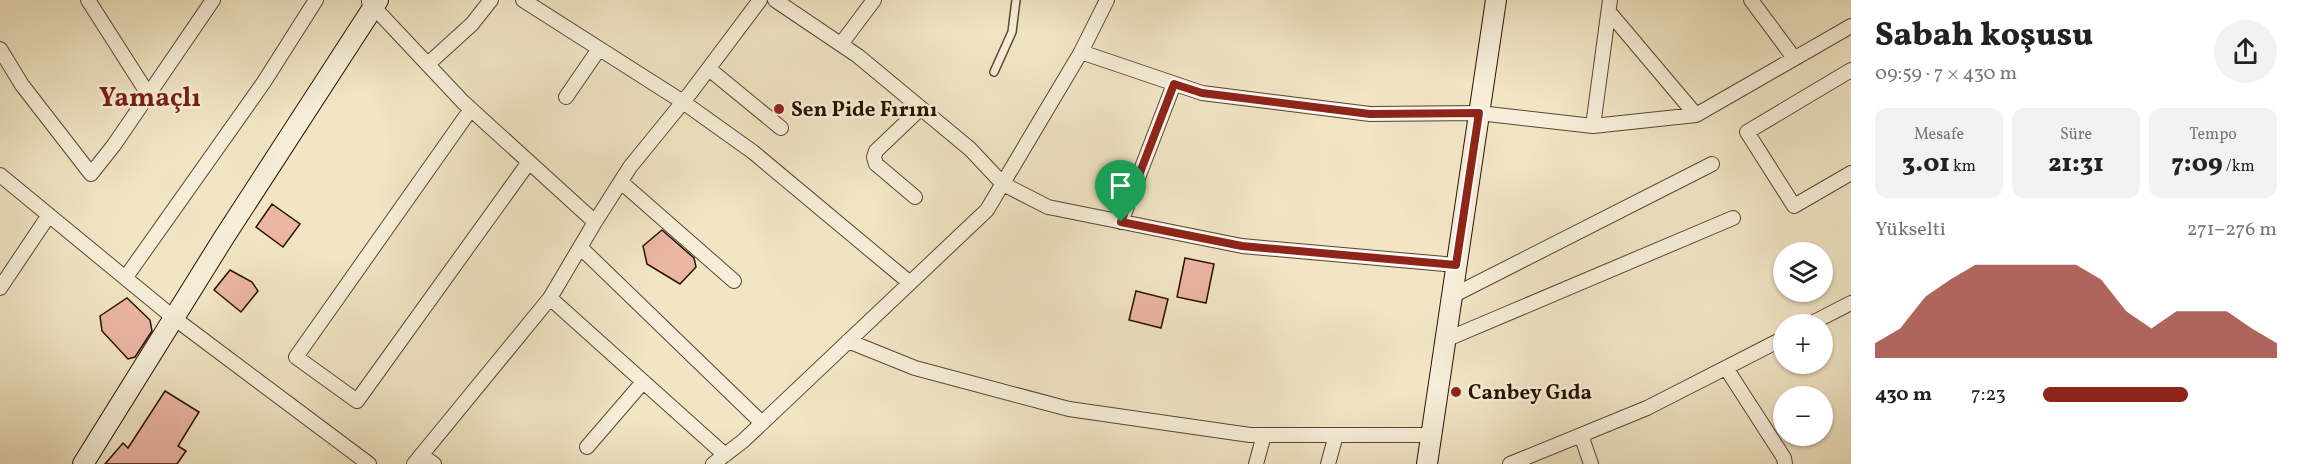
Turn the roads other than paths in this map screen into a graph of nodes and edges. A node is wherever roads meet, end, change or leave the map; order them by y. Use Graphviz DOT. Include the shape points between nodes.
graph roads {
  1 [pos="88,0"];
  2 [pos="316,0"];
  3 [pos="491,0"];
  4 [pos="523,0"];
  5 [pos="760,0"];
  6 [pos="775,0"];
  7 [pos="874,0"];
  8 [pos="1016,0"];
  9 [pos="1107,0"];
  10 [pos="1496,0"];
  11 [pos="1751,0"];
  12 [pos="373,2"];
  13 [pos="206,3"];
  14 [pos="1609,6"];
  15 [pos="1851,26"];
  16 [pos="841,44"];
  17 [pos="0,49"];
  18 [pos="599,49"];
  19 [pos="1081,52"];
  20 [pos="1794,58"];
  21 [pos="428,64"];
  22 [pos="709,69"];
  23 [pos="1851,70"];
  24 [pos="994,72"];
  25 [pos="1174,84"];
  26 [pos="148,94"];
  27 [pos="566,97"];
  28 [pos="683,102"];
  29 [pos="921,108"];
  30 [pos="471,109"];
  31 [pos="1479,113"];
  32 [pos="1696,115"];
  33 [pos="1593,126"];
  34 [pos="781,128"];
  35 [pos="529,162"];
  36 [pos="1712,164"];
  37 [pos="1851,173"];
  38 [pos="0,175"];
  39 [pos="621,182"];
  40 [pos="1003,184"];
  41 [pos="915,197"];
  42 [pos="49,215"];
  43 [pos="1733,218"];
  44 [pos="595,222"];
  45 [pos="1121,222"];
  46 [pos="580,247"];
  47 [pos="1456,265"];
  48 [pos="126,277"];
  49 [pos="734,282"];
  50 [pos="910,283"];
  51 [pos="0,288"];
  52 [pos="1452,296"];
  53 [pos="550,298"];
  54 [pos="1851,303"];
  55 [pos="1830,314"];
  56 [pos="174,318"];
  57 [pos="1445,340"];
  58 [pos="848,341"];
  59 [pos="1773,344"];
  60 [pos="1726,368"];
  61 [pos="644,382"];
  62 [pos="762,423"];
  63 [pos="1264,435"];
  64 [pos="1336,435"];
  65 [pos="1431,435"];
  66 [pos="1581,435"];
  67 [pos="587,447"];
  68 [pos="418,459"];
  69 [pos="721,461"];
  70 [pos="82,464"];
  71 [pos="369,464"];
  72 [pos="434,464"];
  73 [pos="1256,464"];
  74 [pos="1328,464"];
  75 [pos="1426,464"];
  76 [pos="1510,464"];
  77 [pos="1590,464"];
  78 [pos="1785,464"];
  1 -- 26 [label="street"];
  2 -- 48 [label="street" via="264,82"];
  3 -- 21 [label="street" via="472,24"];
  4 -- 18 [label="street"];
  5 -- 22 [label="street"];
  6 -- 16 [label="street"];
  7 -- 16 [label="street"];
  8 -- 24 [label="lane" via="1012,32"];
  9 -- 19 [label="street"];
  10 -- 31 [label="main road"];
  11 -- 20 [label="street"];
  12 -- 21 [label="street"];
  12 -- 56 [label="main road"];
  13 -- 26 [label="street"];
  14 -- 32 [label="street"];
  14 -- 33 [label="street"];
  15 -- 20 [label="street"];
  16 -- 29 [label="street"];
  17 -- 26 [label="street" via="22,85 90,174"];
  18 -- 27 [label="street"];
  18 -- 28 [label="street"];
  19 -- 25 [label="street"];
  19 -- 40 [label="street"];
  20 -- 32 [label="street"];
  21 -- 30 [label="street"];
  22 -- 28 [label="street"];
  22 -- 34 [label="street"];
  23 -- 37 [label="street" via="1747,132 1794,206"];
  25 -- 31 [label="street" via="1202,93 1370,114"];
  25 -- 45 [label="street"];
  28 -- 39 [label="street"];
  28 -- 50 [label="street" via="753,152"];
  29 -- 40 [label="street" via="970,149"];
  29 -- 41 [label="street" via="874,157 876,164"];
  30 -- 35 [label="street"];
  30 -- 35 [label="street" via="296,357 357,401"];
  31 -- 33 [label="street"];
  31 -- 47 [label="main road"];
  32 -- 33 [label="street"];
  35 -- 44 [label="street"];
  36 -- 52 [label="street"];
  38 -- 42 [label="street"];
  39 -- 44 [label="street"];
  39 -- 49 [label="street"];
  40 -- 45 [label="street" via="1048,207"];
  40 -- 50 [label="street" via="987,210"];
  42 -- 48 [label="street"];
  42 -- 51 [label="street"];
  43 -- 57 [label="street"];
  44 -- 46 [label="street"];
  45 -- 47 [label="street" via="1242,246"];
  46 -- 53 [label="street"];
  46 -- 62 [label="street"];
  47 -- 52 [label="main road"];
  48 -- 56 [label="street"];
  50 -- 58 [label="street"];
  52 -- 57 [label="main road"];
  53 -- 61 [label="street"];
  53 -- 68 [label="street"];
  54 -- 55 [label="street"];
  56 -- 70 [label="main road"];
  56 -- 71 [label="street"];
  57 -- 65 [label="main road"];
  58 -- 62 [label="street"];
  58 -- 63 [label="street" via="915,368 1069,409"];
  59 -- 60 [label="street"];
  60 -- 66 [label="street" via="1647,408"];
  60 -- 78 [label="street"];
  61 -- 67 [label="street"];
  61 -- 69 [label="street"];
  62 -- 69 [label="street"];
  63 -- 64 [label="street"];
  63 -- 73 [label="street"];
  64 -- 65 [label="street"];
  64 -- 74 [label="street"];
  65 -- 75 [label="main road"];
  66 -- 76 [label="street"];
  66 -- 77 [label="street"];
  68 -- 72 [label="street"];
}
